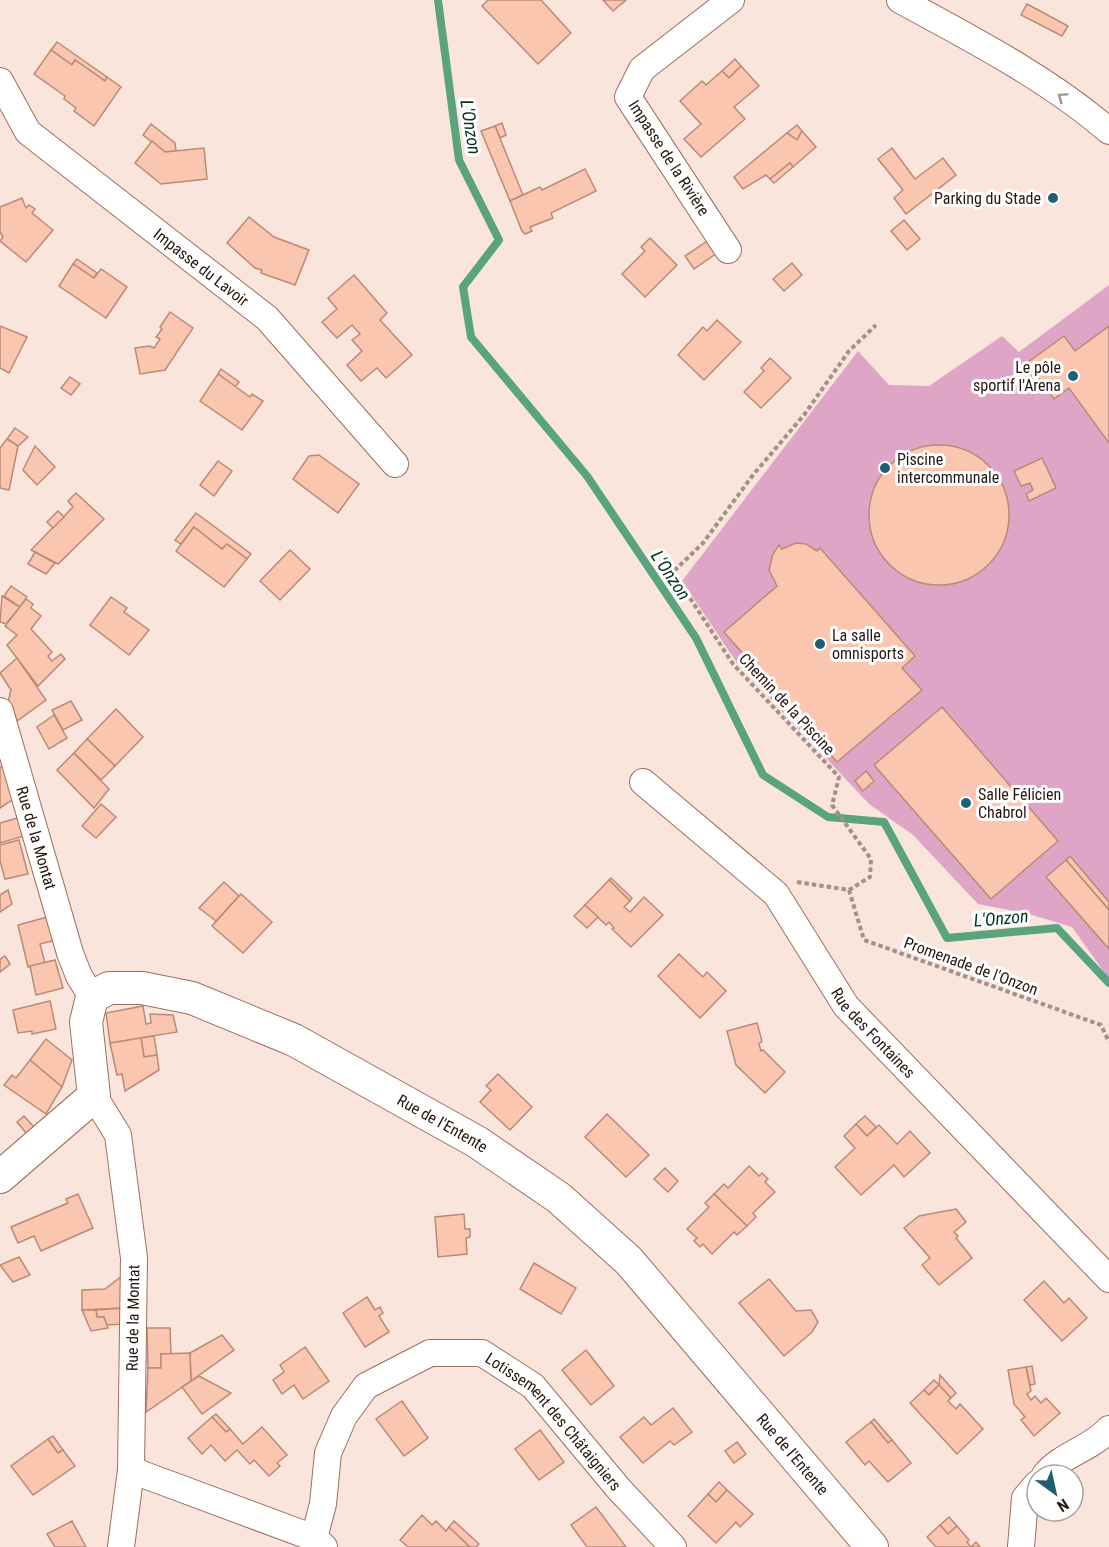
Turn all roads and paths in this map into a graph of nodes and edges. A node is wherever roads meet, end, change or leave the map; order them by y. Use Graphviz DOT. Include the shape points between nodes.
graph roads {
  1 [pos="730,0"];
  2 [pos="900,0"];
  3 [pos="0,81"];
  4 [pos="1109,131"];
  5 [pos="728,250"];
  6 [pos="876,326"];
  7 [pos="395,464"];
  8 [pos="0,711"];
  9 [pos="643,782"];
  10 [pos="761,882"];
  11 [pos="849,890"];
  12 [pos="92,997"];
  13 [pos="1109,1042"];
  14 [pos="94,1096"];
  15 [pos="0,1177"];
  16 [pos="1109,1279"];
  17 [pos="1109,1429"];
  18 [pos="1055,1463"];
  19 [pos="131,1470"];
  20 [pos="1025,1498"];
  21 [pos="319,1542"];
  22 [pos="121,1547"];
  23 [pos="673,1547"];
  24 [pos="872,1547"];
  25 [pos="1021,1547"];
  1 -- 5 [label="street, Impasse de la Rivière" via="642,69 628,97"];
  4 -- 2 [label="street, one-way" via="1031,76"];
  3 -- 7 [label="street, Impasse du Lavoir" via="28,132 267,318"];
  6 -- 11 [label="path, Chemin de la Piscine" via="849,351 703,543 673,572 733,664 839,777 832,805 871,859 870,877"];
  8 -- 12 [label="street, Rue de la Montat" via="70,953"];
  9 -- 10 [label="street, Rue des Fontaines"];
  10 -- 11 [label="path" via="804,882"];
  10 -- 16 [label="street, Rue des Fontaines" via="776,894 846,1006"];
  11 -- 13 [label="path, Promenade de l'Onzon" via="864,940 1101,1025"];
  12 -- 14 [label="street" via="86,1022"];
  12 -- 24 [label="street, Rue de l'Entente" via="109,988 142,988 192,998 294,1040 477,1142 559,1198 629,1261"];
  14 -- 15 [label="street"];
  14 -- 19 [label="street, Rue de la Montat" via="118,1135 134,1258"];
  17 -- 18 [label="street" via="1102,1437"];
  19 -- 21 [label="street, Lotissement des Châtaigniers"];
  19 -- 22 [label="street, Rue de la Montat"];
  20 -- 25 [label="street"];
  21 -- 23 [label="street, Lotissement des Châtaigniers" via="328,1453 344,1416 366,1386 430,1353 482,1353 533,1386"];
}
